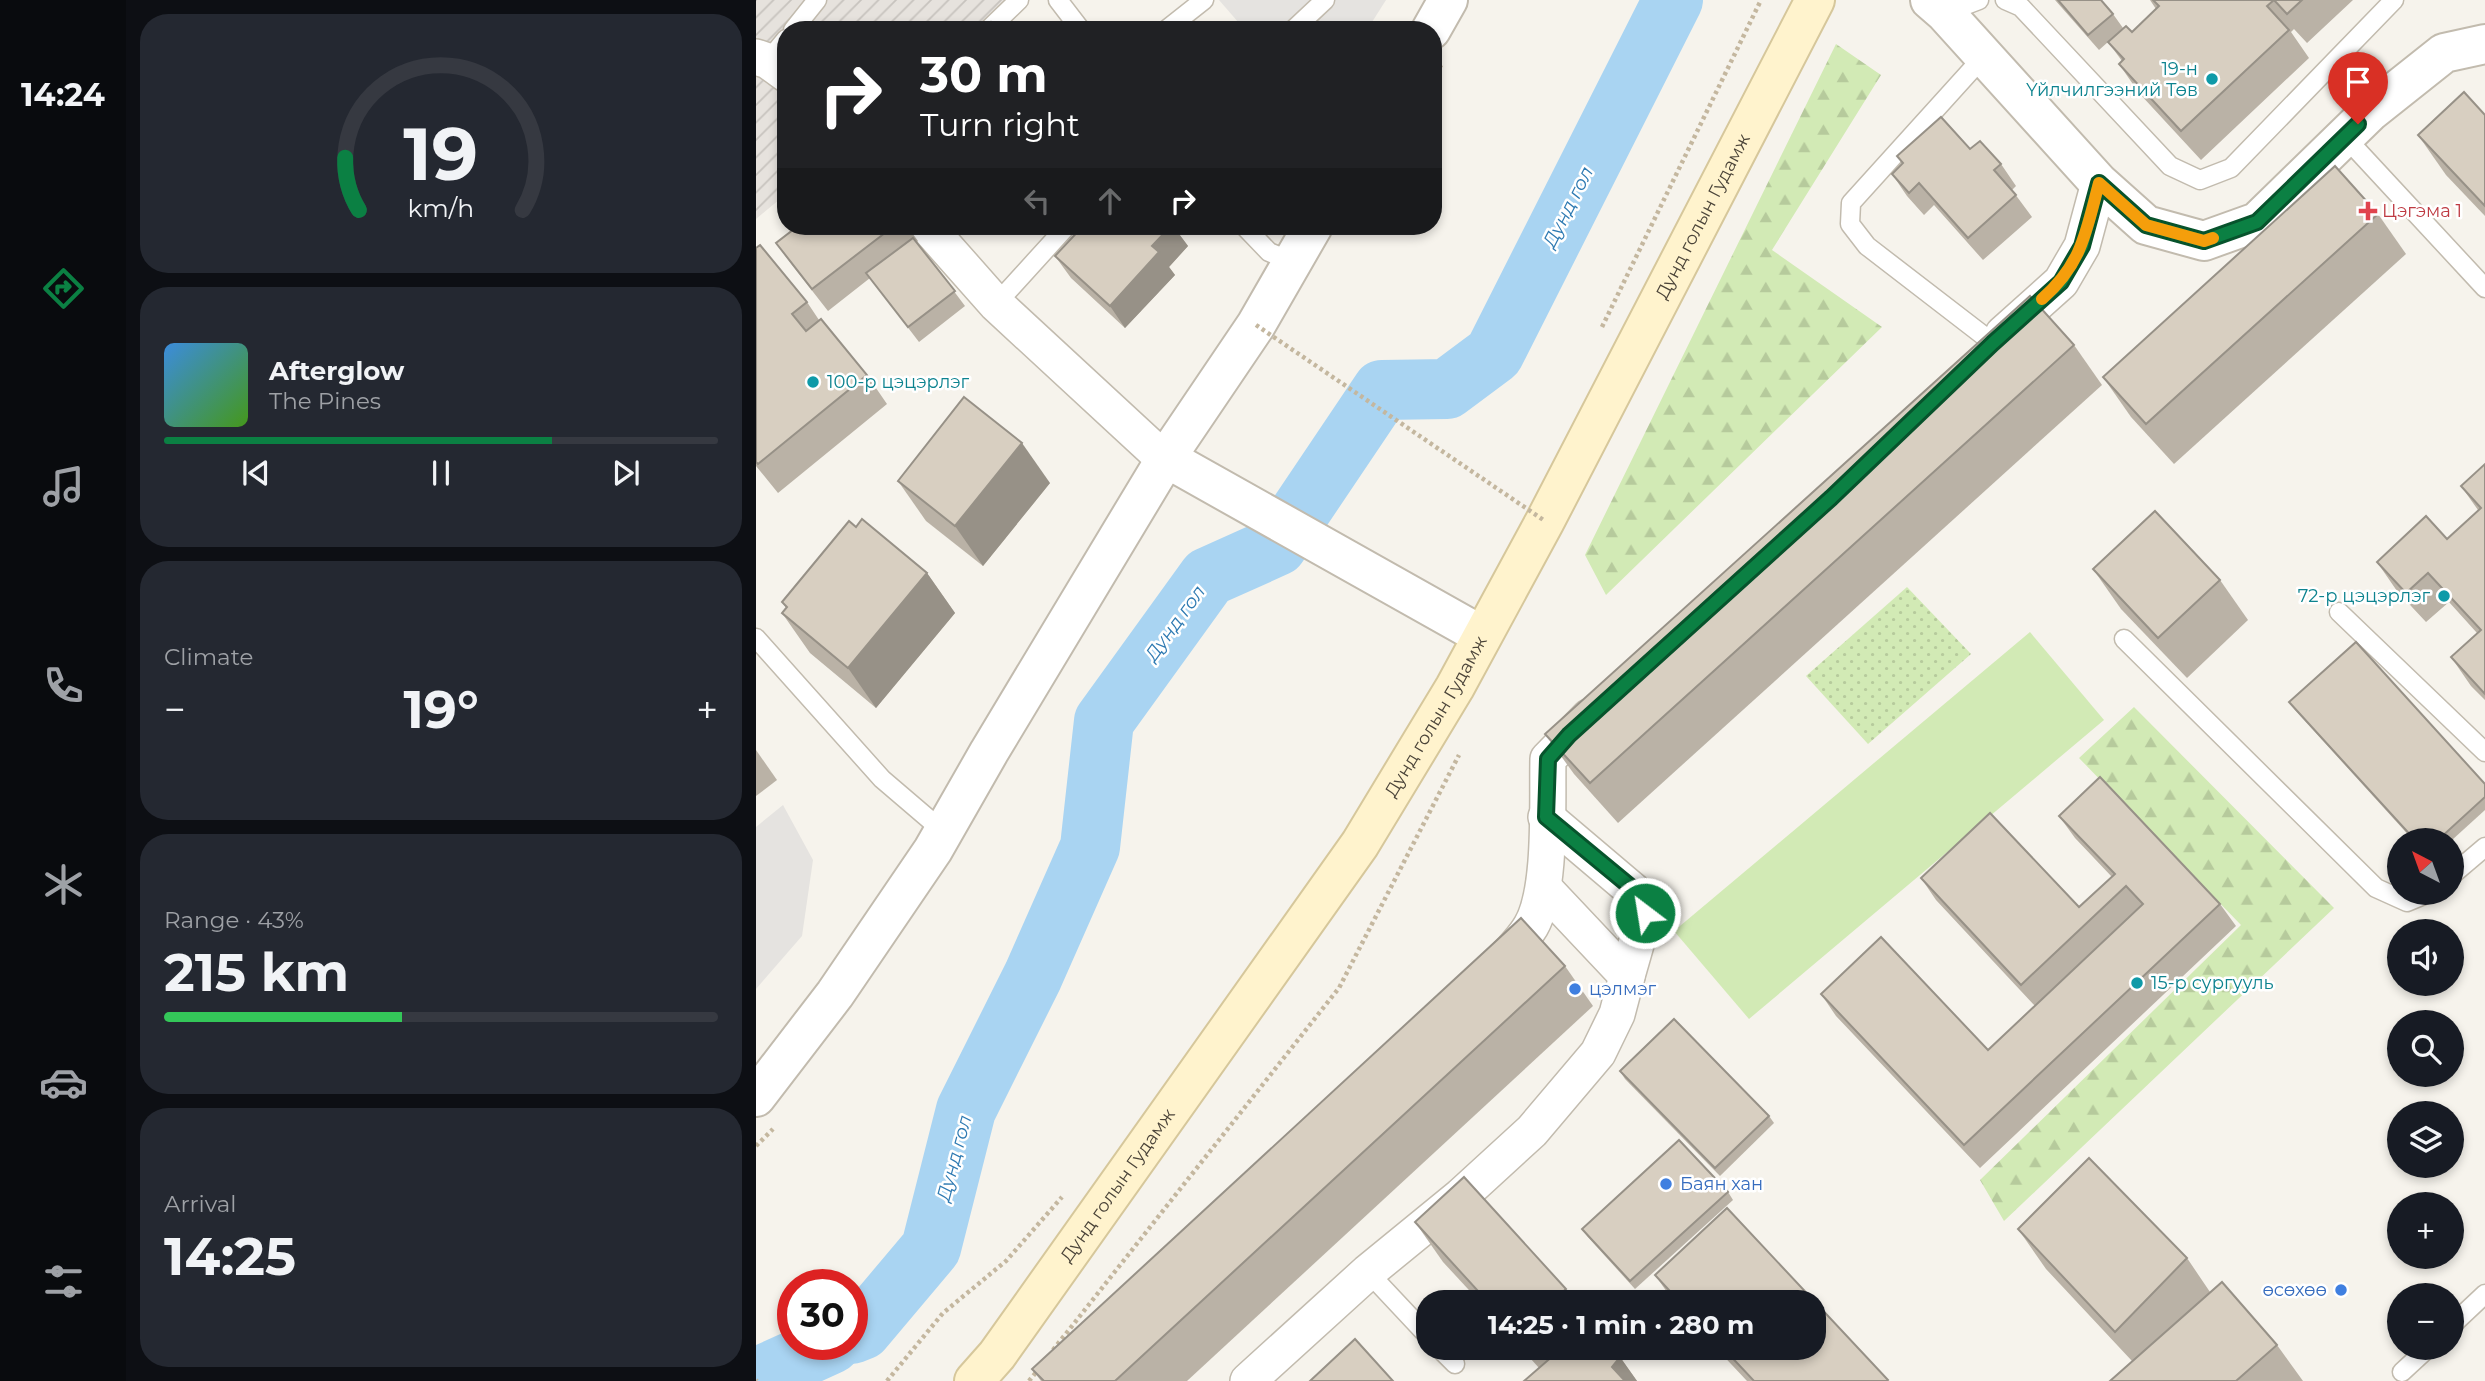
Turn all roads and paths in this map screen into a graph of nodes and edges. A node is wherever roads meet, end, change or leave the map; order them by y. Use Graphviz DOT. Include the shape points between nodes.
graph roads {
  1 [pos="817,0"];
  2 [pos="1019,0"];
  3 [pos="1058,0"];
  4 [pos="1204,0"];
  5 [pos="1325,0"];
  6 [pos="1448,0"];
  7 [pos="1760,0"];
  8 [pos="1815,0"];
  9 [pos="2005,0"];
  10 [pos="2395,0"];
  11 [pos="1951,4"];
  12 [pos="800,21"];
  13 [pos="997,21"];
  14 [pos="1074,21"];
  15 [pos="1177,21"];
  16 [pos="1303,21"];
  17 [pos="1436,21"];
  18 [pos="2485,44"];
  19 [pos="1984,56"];
  20 [pos="2345,137"];
  21 [pos="2099,183"];
  22 [pos="936,235"];
  23 [pos="1059,235"];
  24 [pos="1253,235"];
  25 [pos="1307,235"];
  26 [pos="1291,261"];
  27 [pos="2485,288"];
  28 [pos="996,304"];
  29 [pos="1256,324"];
  30 [pos="1598,334"];
  31 [pos="1983,352"];
  32 [pos="1181,467"];
  33 [pos="1527,508"];
  34 [pos="2339,612"];
  35 [pos="1482,635"];
  36 [pos="756,638"];
  37 [pos="2124,639"];
  38 [pos="1609,699"];
  39 [pos="2485,752"];
  40 [pos="1546,817"];
  41 [pos="944,832"];
  42 [pos="2485,847"];
  43 [pos="2464,865"];
  44 [pos="1544,888"];
  45 [pos="2387,893"];
  46 [pos="1627,976"];
  47 [pos="1476,985"];
  48 [pos="756,1097"];
  49 [pos="1068,1190"];
  50 [pos="1368,1272"];
  51 [pos="2485,1294"];
  52 [pos="2464,1314"];
  53 [pos="1416,1323"];
  54 [pos="1450,1360"];
  55 [pos="2415,1360"];
  56 [pos="1454,1364"];
  57 [pos="2402,1372"];
  58 [pos="887,1381"];
  59 [pos="974,1381"];
  60 [pos="1248,1381"];
  1 -- 12 [label="lane"];
  2 -- 13 [label="lane"];
  3 -- 14 [label="lane"];
  4 -- 15 [label="lane"];
  5 -- 16 [label="lane"];
  6 -- 17 [label="street"];
  7 -- 30 [label="path"];
  8 -- 33 [label="main road, Дунд голын Гудамж"];
  9 -- 10 [label="lane" via="2021,7 2170,166 2200,180 2231,168"];
  11 -- 19 [label="street"];
  18 -- 20 [label="street" via="2444,53"];
  19 -- 21 [label="street"];
  19 -- 31 [label="lane" via="1851,203 1850,224 1867,246"];
  20 -- 21 [label="street" via="2257,222 2204,241 2146,225"];
  20 -- 27 [label="lane"];
  21 -- 31 [label="street" via="2082,246 2061,282"];
  22 -- 28 [label="street"];
  23 -- 28 [label="lane"];
  24 -- 26 [label="lane" via="1269,252"];
  25 -- 26 [label="street"];
  26 -- 29 [label="street"];
  28 -- 32 [label="street" via="1154,450"];
  29 -- 32 [label="street"];
  29 -- 33 [label="path, bridge"];
  32 -- 35 [label="street"];
  32 -- 41 [label="street" via="989,752"];
  33 -- 35 [label="main road, Дунд голын Гудамж"];
  34 -- 39 [label="lane"];
  35 -- 59 [label="main road, Дунд голын Гудамж" via="1360,844 997,1355"];
  36 -- 41 [label="lane" via="882,779"];
  37 -- 45 [label="lane" via="2376,888"];
  38 -- 40 [label="street" via="1548,759"];
  40 -- 44 [label="street"];
  40 -- 46 [label="street" via="1644,900 1645,913"];
  41 -- 48 [label="street" via="835,994"];
  42 -- 43 [label="lane"];
  44 -- 46 [label="street"];
  44 -- 47 [label="street" via="1533,923 1522,939"];
  46 -- 50 [label="street" via="1598,1053 1532,1131"];
  49 -- 58 [label="path" via="1006,1261 943,1313"];
  50 -- 53 [label="lane"];
  50 -- 60 [label="street"];
  51 -- 52 [label="lane"];
  54 -- 56 [label="lane"];
  55 -- 57 [label="lane"];
}
